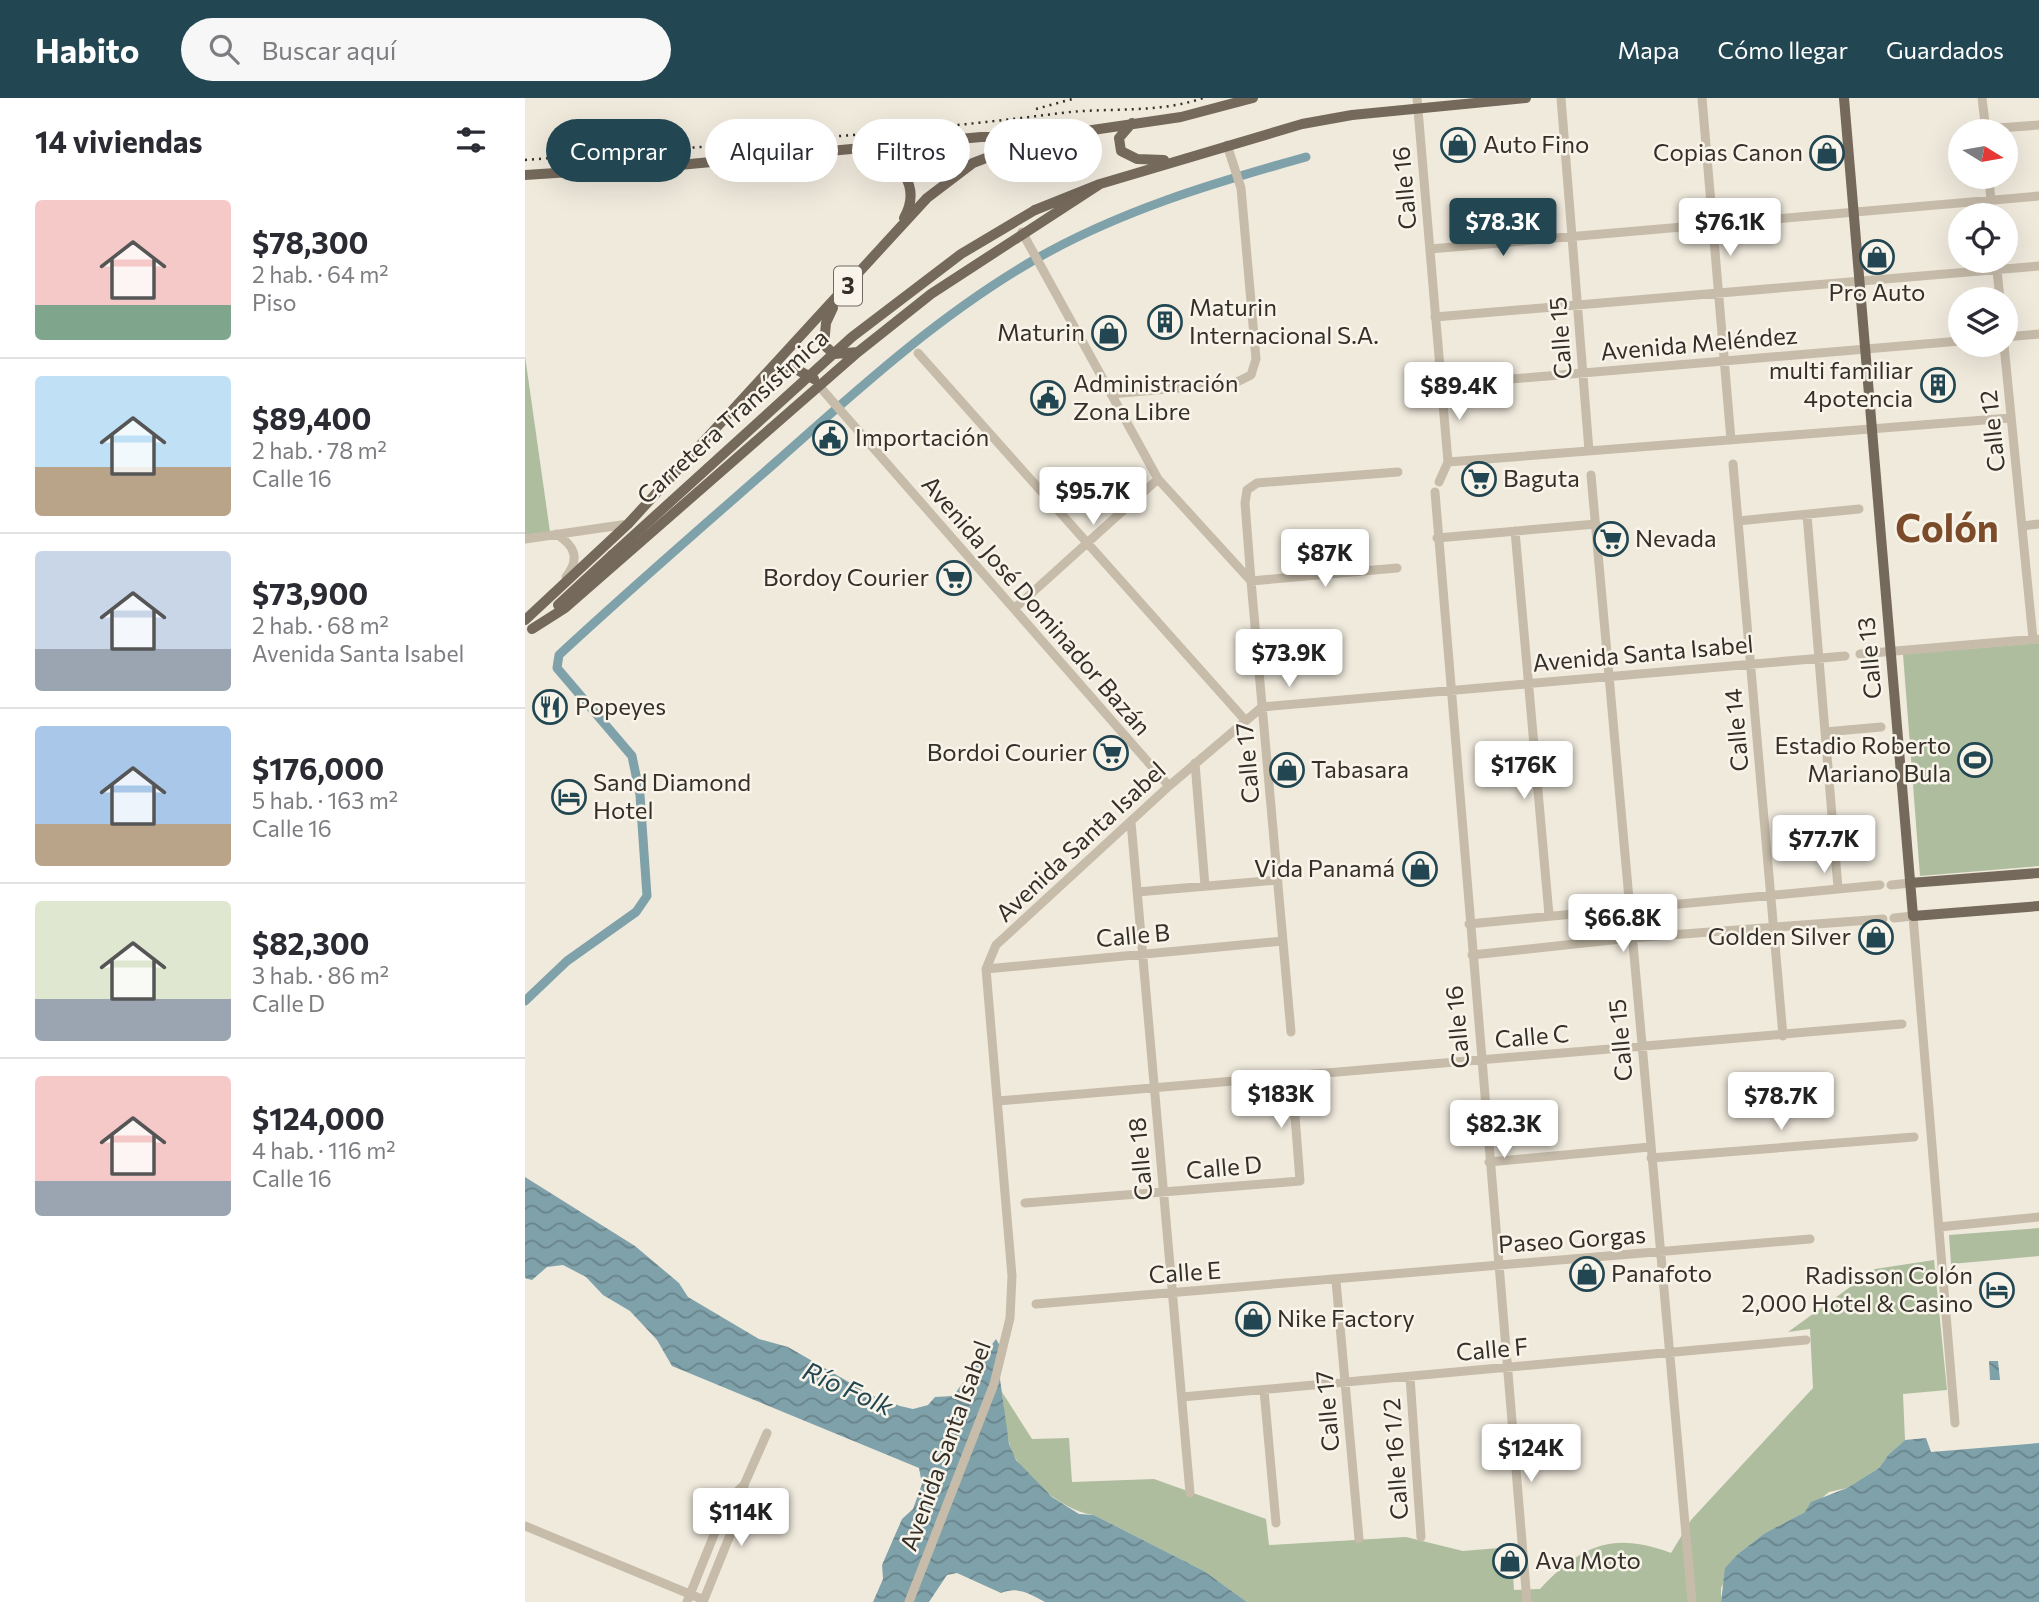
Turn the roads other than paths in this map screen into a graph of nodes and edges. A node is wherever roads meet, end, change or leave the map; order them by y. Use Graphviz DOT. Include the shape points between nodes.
graph roads {
  1 [pos="1253,98"];
  2 [pos="1526,98"];
  3 [pos="1561,98"];
  4 [pos="1702,98"];
  5 [pos="1844,98"];
  6 [pos="1982,98"];
  7 [pos="1417,103"];
  8 [pos="1985,119"];
  9 [pos="1135,122"];
  10 [pos="2039,125"];
  11 [pos="1102,127"];
  12 [pos="2018,127"];
  13 [pos="1227,145"];
  14 [pos="852,150"];
  15 [pos="984,159"];
  16 [pos="1175,160"];
  17 [pos="525,175"];
  18 [pos="908,182"];
  19 [pos="1100,184"];
  20 [pos="1990,189"];
  21 [pos="2039,196"];
  22 [pos="1991,200"];
  23 [pos="1991,203"];
  24 [pos="1853,212"];
  25 [pos="1713,225"];
  26 [pos="900,226"];
  27 [pos="1022,232"];
  28 [pos="1573,236"];
  29 [pos="1430,249"];
  30 [pos="2018,266"];
  31 [pos="2039,266"];
  32 [pos="1948,271"];
  33 [pos="1859,281"];
  34 [pos="1718,293"];
  35 [pos="839,296"];
  36 [pos="1578,305"];
  37 [pos="1436,317"];
  38 [pos="2039,334"];
  39 [pos="2018,336"];
  40 [pos="1948,342"];
  41 [pos="1865,349"];
  42 [pos="858,352"];
  43 [pos="918,353"];
  44 [pos="2005,357"];
  45 [pos="1724,361"];
  46 [pos="768,372"];
  47 [pos="1582,373"];
  48 [pos="1441,385"];
  49 [pos="820,387"];
  50 [pos="1111,394"];
  51 [pos="2010,418"];
  52 [pos="1872,429"];
  53 [pos="1731,440"];
  54 [pos="1589,451"];
  55 [pos="1448,461"];
  56 [pos="1733,464"];
  57 [pos="1398,472"];
  58 [pos="1591,475"];
  59 [pos="1158,479"];
  60 [pos="1859,509"];
  61 [pos="1807,514"];
  62 [pos="1738,521"];
  63 [pos="628,524"];
  64 [pos="1595,524"];
  65 [pos="2039,524"];
  66 [pos="2022,526"];
  67 [pos="1515,531"];
  68 [pos="556,534"];
  69 [pos="1437,538"];
  70 [pos="525,539"];
  71 [pos="1087,543"];
  72 [pos="1397,568"];
  73 [pos="1251,582"];
  74 [pos="558,587"];
  75 [pos="1014,609"];
  76 [pos="527,628"];
  77 [pos="2036,639"];
  78 [pos="1891,652"];
  79 [pos="1860,654"];
  80 [pos="1845,656"];
  81 [pos="1819,658"];
  82 [pos="1751,664"];
  83 [pos="1608,676"];
  84 [pos="1529,683"];
  85 [pos="1449,690"];
  86 [pos="1262,706"];
  87 [pos="1245,720"];
  88 [pos="1881,727"];
  89 [pos="1825,732"];
  90 [pos="1195,763"];
  91 [pos="1169,786"];
  92 [pos="1131,822"];
  93 [pos="2039,873"];
  94 [pos="1278,880"];
  95 [pos="1910,883"];
  96 [pos="1880,885"];
  97 [pos="1891,885"];
  98 [pos="1205,886"];
  99 [pos="1838,888"];
  100 [pos="1137,892"];
  101 [pos="1771,894"];
  102 [pos="2039,906"];
  103 [pos="1629,907"];
  104 [pos="1549,915"];
  105 [pos="1913,916"];
  106 [pos="1894,918"];
  107 [pos="1883,919"];
  108 [pos="1469,923"];
  109 [pos="1772,926"];
  110 [pos="1630,938"];
  111 [pos="1283,941"];
  112 [pos="1142,954"];
  113 [pos="1472,955"];
  114 [pos="986,969"];
  115 [pos="1902,1024"];
  116 [pos="1291,1032"];
  117 [pos="1783,1036"];
  118 [pos="1641,1048"];
  119 [pos="1481,1061"];
  120 [pos="1291,1077"];
  121 [pos="1154,1088"];
  122 [pos="998,1101"];
  123 [pos="1923,1136"];
  124 [pos="1650,1147"];
  125 [pos="1651,1158"];
  126 [pos="1489,1162"];
  127 [pos="1163,1192"];
  128 [pos="1025,1203"];
  129 [pos="2039,1217"];
  130 [pos="1940,1227"];
  131 [pos="1810,1239"];
  132 [pos="1659,1252"];
  133 [pos="1498,1265"];
  134 [pos="1336,1281"];
  135 [pos="1172,1293"];
  136 [pos="1036,1304"];
  137 [pos="1806,1340"];
  138 [pos="1668,1353"];
  139 [pos="1507,1368"];
  140 [pos="1410,1377"];
  141 [pos="1345,1381"];
  142 [pos="1264,1390"];
  143 [pos="1182,1397"];
  144 [pos="1955,1423"];
  145 [pos="767,1433"];
  146 [pos="744,1485"];
  147 [pos="1190,1493"];
  148 [pos="1276,1523"];
  149 [pos="525,1526"];
  150 [pos="1422,1537"];
  151 [pos="1359,1539"];
  152 [pos="689,1598"];
  153 [pos="703,1601"];
  154 [pos="909,1602"];
  155 [pos="1527,1602"];
  156 [pos="1692,1602"];
  1 -- 9 [label="main road, Carretera Transístmica / 3" via="1202,113"];
  2 -- 7 [label="main road, 3"];
  3 -- 28 [label="street, Calle 15"];
  4 -- 25 [label="street"];
  5 -- 24 [label="main road, Calle 13"];
  6 -- 8 [label="street"];
  7 -- 13 [label="main road, Carretera Transístmica / 3"];
  7 -- 29 [label="street, Calle 16"];
  9 -- 11 [label="main road, Carretera Transístmica / 3"];
  9 -- 16 [label="main road" via="1119,138 1124,153 1137,159"];
  10 -- 12 [label="street"];
  13 -- 16 [label="main road, Carretera Transístmica / 3"];
  13 -- 50 [label="street" via="1241,188 1256,359 1251,376 1235,383"];
  14 -- 17 [label="main road"];
  15 -- 26 [label="main road, Carretera Transístmica / 3" via="958,171"];
  16 -- 19 [label="main road, Carretera Transístmica / 3"];
  18 -- 26 [label="main road" via="908,211"];
  19 -- 27 [label="main road"];
  19 -- 76 [label="main road, Carretera Transístmica / 3, bridge" via="1035,210 961,254 852,337"];
  20 -- 22 [label="street"];
  21 -- 22 [label="street"];
  22 -- 23 [label="street"];
  22 -- 24 [label="street"];
  24 -- 25 [label="street"];
  24 -- 33 [label="main road, Calle 13"];
  25 -- 28 [label="street"];
  25 -- 34 [label="street"];
  26 -- 35 [label="main road, Carretera Transístmica / 3"];
  27 -- 42 [label="main road" via="959,273"];
  27 -- 50 [label="street"];
  28 -- 29 [label="street"];
  28 -- 36 [label="street, Calle 15"];
  29 -- 37 [label="street, Calle 16"];
  30 -- 31 [label="street"];
  32 -- 33 [label="street"];
  33 -- 34 [label="street"];
  33 -- 41 [label="main road, Calle 13"];
  34 -- 36 [label="street"];
  34 -- 45 [label="street"];
  35 -- 42 [label="main road" via="825,323 824,345 834,354"];
  35 -- 46 [label="main road, Carretera Transístmica / 3"];
  36 -- 37 [label="street"];
  36 -- 47 [label="street, Calle 15"];
  37 -- 48 [label="street, Calle 16"];
  38 -- 39 [label="street"];
  40 -- 41 [label="street, Avenida Meléndez"];
  41 -- 45 [label="street, Avenida Meléndez"];
  41 -- 52 [label="main road, Calle 13"];
  42 -- 49 [label="main road"];
  43 -- 71 [label="street"];
  44 -- 51 [label="street, Calle 12"];
  45 -- 47 [label="street, Avenida Meléndez"];
  45 -- 53 [label="street"];
  46 -- 49 [label="main road" via="794,368"];
  46 -- 63 [label="main road, Carretera Transístmica / 3"];
  47 -- 48 [label="street, Avenida Meléndez"];
  47 -- 54 [label="street, Calle 15"];
  48 -- 55 [label="street, Calle 16"];
  49 -- 75 [label="street, Avenida José Dominador Bazán"];
  49 -- 76 [label="main road" via="565,608"];
  50 -- 59 [label="street"];
  51 -- 52 [label="street"];
  51 -- 66 [label="street, Calle 12"];
  52 -- 53 [label="street"];
  52 -- 78 [label="main road, Calle 13"];
  53 -- 54 [label="street"];
  54 -- 55 [label="street"];
  55 -- 69 [label="street, Calle 16" via="1437,487"];
  56 -- 62 [label="street, Calle 14"];
  57 -- 73 [label="street, Calle 17" via="1257,483 1247,490"];
  58 -- 64 [label="street, Calle 15"];
  59 -- 71 [label="street"];
  59 -- 73 [label="street"];
  60 -- 61 [label="street"];
  61 -- 62 [label="street"];
  61 -- 81 [label="street"];
  62 -- 82 [label="street, Calle 14"];
  63 -- 68 [label="street"];
  63 -- 74 [label="main road, Carretera Transístmica / 3"];
  64 -- 67 [label="street"];
  64 -- 83 [label="street, Calle 15"];
  65 -- 66 [label="street"];
  66 -- 77 [label="street, Calle 12"];
  67 -- 69 [label="street"];
  67 -- 84 [label="street"];
  68 -- 70 [label="street"];
  68 -- 74 [label="street" via="575,551 571,571"];
  69 -- 85 [label="street, Calle 16"];
  71 -- 75 [label="street"];
  71 -- 87 [label="street"];
  72 -- 73 [label="street"];
  73 -- 86 [label="street, Calle 17"];
  74 -- 76 [label="main road, Carretera Transístmica / 3"];
  75 -- 91 [label="street, Avenida José Dominador Bazán"];
  77 -- 78 [label="street"];
  78 -- 79 [label="street"];
  78 -- 95 [label="main road, Calle 13"];
  80 -- 81 [label="street, Avenida Santa Isabel"];
  81 -- 82 [label="street, Avenida Santa Isabel"];
  81 -- 89 [label="street"];
  82 -- 83 [label="street, Avenida Santa Isabel"];
  82 -- 101 [label="street, Calle 14"];
  83 -- 84 [label="street, Avenida Santa Isabel"];
  83 -- 103 [label="street, Calle 15"];
  84 -- 85 [label="street, Avenida Santa Isabel"];
  84 -- 104 [label="street"];
  85 -- 86 [label="street, Avenida Santa Isabel"];
  85 -- 108 [label="street, Calle 16"];
  86 -- 87 [label="street, Avenida Santa Isabel"];
  86 -- 94 [label="street, Calle 17"];
  87 -- 90 [label="street, Avenida Santa Isabel"];
  88 -- 89 [label="street"];
  89 -- 99 [label="street"];
  90 -- 91 [label="street, Avenida Santa Isabel"];
  90 -- 98 [label="street"];
  91 -- 92 [label="street, Avenida Santa Isabel"];
  92 -- 100 [label="street, Calle 18"];
  92 -- 114 [label="street, Avenida Santa Isabel" via="996,945"];
  93 -- 95 [label="main road"];
  94 -- 98 [label="street"];
  94 -- 111 [label="street, Calle 17"];
  95 -- 97 [label="street"];
  95 -- 105 [label="main road, Calle 13"];
  96 -- 99 [label="street"];
  98 -- 100 [label="street"];
  99 -- 101 [label="street"];
  100 -- 112 [label="street, Calle 18"];
  101 -- 103 [label="street"];
  101 -- 109 [label="street, Calle 14"];
  102 -- 105 [label="main road"];
  103 -- 104 [label="street"];
  103 -- 110 [label="street, Calle 15"];
  104 -- 108 [label="street"];
  105 -- 106 [label="street"];
  105 -- 123 [label="street, Calle 13"];
  107 -- 109 [label="street"];
  108 -- 113 [label="street, Calle 16"];
  109 -- 110 [label="street"];
  109 -- 117 [label="street, Calle 14"];
  110 -- 113 [label="street"];
  110 -- 118 [label="street, Calle 15"];
  111 -- 112 [label="street, Calle B"];
  111 -- 116 [label="street, Calle 17"];
  112 -- 114 [label="street, Calle B"];
  112 -- 121 [label="street, Calle 18"];
  113 -- 119 [label="street, Calle 16"];
  114 -- 122 [label="street, Avenida Santa Isabel"];
  115 -- 117 [label="street, Calle C"];
  117 -- 118 [label="street, Calle C"];
  118 -- 119 [label="street, Calle C"];
  118 -- 124 [label="street, Calle 15"];
  119 -- 120 [label="street, Calle C"];
  119 -- 126 [label="street, Calle 16"];
  120 -- 121 [label="street, Calle C"];
  120 -- 127 [label="street, Calle D" via="1300,1181"];
  121 -- 122 [label="street, Calle C"];
  121 -- 127 [label="street, Calle 18"];
  122 -- 154 [label="street, Avenida Santa Isabel" via="1012,1276 1010,1318 994,1384"];
  123 -- 125 [label="street"];
  123 -- 130 [label="street, Calle 13"];
  124 -- 125 [label="street, Calle 15"];
  124 -- 126 [label="street"];
  125 -- 132 [label="street, Calle 15"];
  126 -- 133 [label="street, Calle 16"];
  127 -- 128 [label="street, Calle D"];
  127 -- 135 [label="street, Calle 18"];
  129 -- 130 [label="street"];
  130 -- 144 [label="street, Calle 13"];
  131 -- 132 [label="street, Paseo Gorgas"];
  132 -- 133 [label="street, Paseo Gorgas"];
  132 -- 138 [label="street, Calle 15"];
  133 -- 134 [label="street, Paseo Gorgas"];
  133 -- 139 [label="street, Calle 16"];
  134 -- 135 [label="street, Calle E"];
  134 -- 141 [label="street, Calle 17"];
  135 -- 136 [label="street, Calle E"];
  135 -- 143 [label="street, Calle 18"];
  137 -- 138 [label="street, Calle F"];
  138 -- 139 [label="street, Calle F"];
  138 -- 156 [label="street, Calle 15"];
  139 -- 140 [label="street, Calle F"];
  139 -- 155 [label="street, Calle 16"];
  140 -- 141 [label="street, Calle F"];
  140 -- 150 [label="street, Calle 16 1/2"];
  141 -- 142 [label="street, Calle F"];
  141 -- 151 [label="street, Calle 17"];
  142 -- 143 [label="street, Calle F"];
  142 -- 148 [label="street"];
  143 -- 147 [label="street, Calle 18"];
  145 -- 146 [label="street"];
  146 -- 152 [label="street" via="728,1500"];
  146 -- 153 [label="street" via="743,1503"];
  149 -- 152 [label="street"];
  152 -- 153 [label="street"];
}
